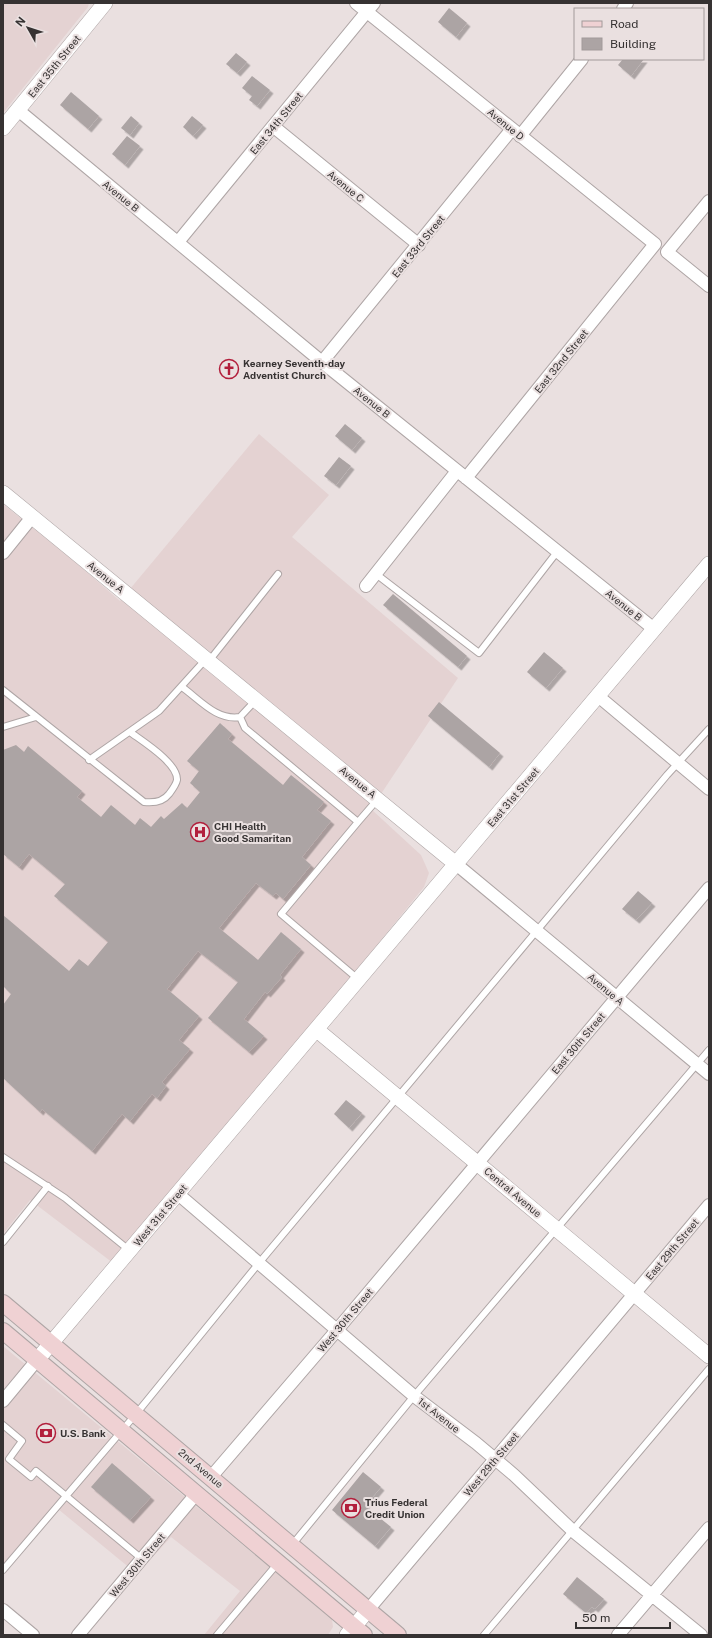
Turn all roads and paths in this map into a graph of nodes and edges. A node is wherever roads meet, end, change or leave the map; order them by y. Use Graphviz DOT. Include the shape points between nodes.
graph roads {
  1 [pos="105,3"];
  2 [pos="356,3"];
  3 [pos="370,7"];
  4 [pos="581,60"];
  5 [pos="18,110"];
  6 [pos="274,127"];
  7 [pos="3,128"];
  8 [pos="516,132"];
  9 [pos="709,201"];
  10 [pos="178,242"];
  11 [pos="656,244"];
  12 [pos="419,245"];
  13 [pos="709,286"];
  14 [pos="322,362"];
  15 [pos="462,474"];
  16 [pos="3,493"];
  17 [pos="32,517"];
  18 [pos="4,548"];
  19 [pos="557,552"];
  20 [pos="709,564"];
  21 [pos="278,574"];
  22 [pos="376,574"];
  23 [pos="366,586"];
  24 [pos="654,629"];
  25 [pos="208,660"];
  26 [pos="182,687"];
  27 [pos="3,690"];
  28 [pos="598,696"];
  29 [pos="256,700"];
  30 [pos="240,716"];
  31 [pos="36,717"];
  32 [pos="3,727"];
  33 [pos="709,729"];
  34 [pos="130,732"];
  35 [pos="89,760"];
  36 [pos="678,763"];
  37 [pos="709,789"];
  38 [pos="378,799"];
  39 [pos="358,822"];
  40 [pos="456,864"];
  41 [pos="709,888"];
  42 [pos="537,931"];
  43 [pos="359,979"];
  44 [pos="616,998"];
  45 [pos="317,1030"];
  46 [pos="709,1050"];
  47 [pos="696,1064"];
  48 [pos="709,1074"];
  49 [pos="399,1097"];
  50 [pos="3,1157"];
  51 [pos="477,1162"];
  52 [pos="48,1186"];
  53 [pos="178,1194"];
  54 [pos="709,1205"];
  55 [pos="557,1229"];
  56 [pos="3,1242"];
  57 [pos="130,1251"];
  58 [pos="259,1263"];
  59 [pos="635,1293"];
  60 [pos="3,1302"];
  61 [pos="337,1330"];
  62 [pos="3,1331"];
  63 [pos="52,1343"];
  64 [pos="709,1356"];
  65 [pos="37,1360"];
  66 [pos="709,1369"];
  67 [pos="414,1396"];
  68 [pos="3,1401"];
  69 [pos="136,1414"];
  70 [pos="3,1425"];
  71 [pos="122,1431"];
  72 [pos="495,1460"];
  73 [pos="211,1477"];
  74 [pos="196,1494"];
  75 [pos="66,1496"];
  76 [pos="709,1528"];
  77 [pos="573,1531"];
  78 [pos="292,1545"];
  79 [pos="142,1559"];
  80 [pos="278,1563"];
  81 [pos="3,1570"];
  82 [pos="651,1596"];
  83 [pos="3,1610"];
  84 [pos="368,1610"];
  85 [pos="355,1632"];
  86 [pos="33,1635"];
  87 [pos="78,1635"];
  88 [pos="217,1635"];
  89 [pos="398,1635"];
  90 [pos="484,1635"];
  91 [pos="618,1635"];
  92 [pos="701,1635"];
  1 -- 5 [label="street, East 35th Street"];
  2 -- 3 [label="street, Avenue D"];
  3 -- 6 [label="street, East 34th Street"];
  3 -- 8 [label="street, Avenue D"];
  4 -- 8 [label="street, East 33rd Street"];
  5 -- 7 [label="street, East 35th Street"];
  5 -- 10 [label="street, Avenue B"];
  6 -- 10 [label="street, East 34th Street"];
  6 -- 12 [label="street, Avenue C"];
  8 -- 11 [label="street, Avenue D"];
  8 -- 12 [label="street, East 33rd Street"];
  9 -- 13 [label="street" via="667,252"];
  10 -- 14 [label="street, Avenue B"];
  11 -- 15 [label="street, East 32nd Street"];
  12 -- 14 [label="street, East 33rd Street"];
  14 -- 15 [label="street, Avenue B"];
  15 -- 19 [label="street, Avenue B"];
  15 -- 22 [label="street, East 32nd Street"];
  16 -- 17 [label="street, Avenue A"];
  17 -- 18 [label="street"];
  17 -- 25 [label="street, Avenue A"];
  19 -- 22 [label="lane" via="479,653"];
  19 -- 24 [label="street, Avenue B"];
  20 -- 24 [label="street, East 31st Street"];
  21 -- 25 [label="lane"];
  22 -- 23 [label="street, East 32nd Street"];
  24 -- 28 [label="street, East 31st Street"];
  25 -- 26 [label="lane"];
  25 -- 29 [label="street, Avenue A"];
  26 -- 30 [label="lane" via="219,715 230,718"];
  26 -- 34 [label="lane" via="159,711"];
  27 -- 31 [label="lane"];
  28 -- 36 [label="street"];
  28 -- 40 [label="street, East 31st Street"];
  29 -- 30 [label="lane"];
  29 -- 38 [label="street, Avenue A"];
  30 -- 39 [label="lane" via="244,728"];
  31 -- 32 [label="lane"];
  31 -- 35 [label="lane"];
  33 -- 36 [label="lane"];
  34 -- 35 [label="lane"];
  34 -- 35 [label="lane" via="165,760 175,773 177,781 167,796 152,803 144,802"];
  36 -- 37 [label="street"];
  36 -- 42 [label="lane"];
  38 -- 39 [label="lane"];
  38 -- 40 [label="street, Avenue A"];
  39 -- 43 [label="lane" via="281,914"];
  40 -- 42 [label="street, Avenue A"];
  40 -- 43 [label="street, East 31st Street"];
  41 -- 44 [label="street, East 30th Street"];
  42 -- 44 [label="street, Avenue A"];
  42 -- 49 [label="lane"];
  43 -- 45 [label="street, East 31st Street"];
  44 -- 47 [label="street, Avenue A"];
  44 -- 51 [label="street, East 30th Street"];
  45 -- 49 [label="street, Central Avenue"];
  45 -- 53 [label="street, West 31st Street"];
  46 -- 47 [label="lane"];
  47 -- 48 [label="street, Avenue A"];
  47 -- 55 [label="lane"];
  49 -- 51 [label="street, Central Avenue"];
  49 -- 58 [label="lane"];
  50 -- 52 [label="lane"];
  51 -- 55 [label="street, Central Avenue"];
  51 -- 61 [label="street, West 30th Street"];
  52 -- 56 [label="lane"];
  52 -- 57 [label="lane"];
  53 -- 57 [label="street, West 31st Street"];
  53 -- 58 [label="street, 1st Avenue"];
  54 -- 59 [label="street, East 29th Street"];
  55 -- 59 [label="street, Central Avenue"];
  55 -- 67 [label="lane"];
  57 -- 63 [label="street, West 31st Street"];
  58 -- 61 [label="street, 1st Avenue"];
  58 -- 69 [label="lane"];
  59 -- 64 [label="street, Central Avenue"];
  59 -- 72 [label="street, West 29th Street"];
  60 -- 63 [label="main road, 2nd Avenue"];
  61 -- 67 [label="street, 1st Avenue"];
  61 -- 73 [label="street, West 30th Street"];
  62 -- 65 [label="main road"];
  63 -- 65 [label="street, West 31st Street"];
  63 -- 69 [label="main road, 2nd Avenue"];
  65 -- 68 [label="street, West 31st Street"];
  65 -- 71 [label="main road"];
  66 -- 77 [label="lane"];
  67 -- 72 [label="street, 1st Avenue"];
  67 -- 78 [label="lane"];
  69 -- 71 [label="lane"];
  69 -- 73 [label="main road, 2nd Avenue"];
  70 -- 75 [label="lane" via="22,1441 9,1459 31,1477 36,1471"];
  71 -- 74 [label="main road"];
  71 -- 75 [label="lane"];
  72 -- 77 [label="street, 1st Avenue"];
  72 -- 84 [label="street, West 29th Street"];
  73 -- 78 [label="main road, 2nd Avenue"];
  74 -- 79 [label="street, West 30th Street"];
  74 -- 80 [label="main road"];
  75 -- 79 [label="lane"];
  75 -- 81 [label="lane"];
  76 -- 82 [label="street"];
  77 -- 82 [label="street, 1st Avenue"];
  77 -- 90 [label="lane"];
  78 -- 84 [label="main road, 2nd Avenue"];
  79 -- 87 [label="street, West 30th Street"];
  80 -- 85 [label="main road"];
  80 -- 88 [label="lane"];
  82 -- 91 [label="street"];
  82 -- 92 [label="street, 1st Avenue"];
  83 -- 86 [label="street"];
  84 -- 85 [label="street, West 29th Street"];
  84 -- 89 [label="main road, 2nd Avenue"];
}
